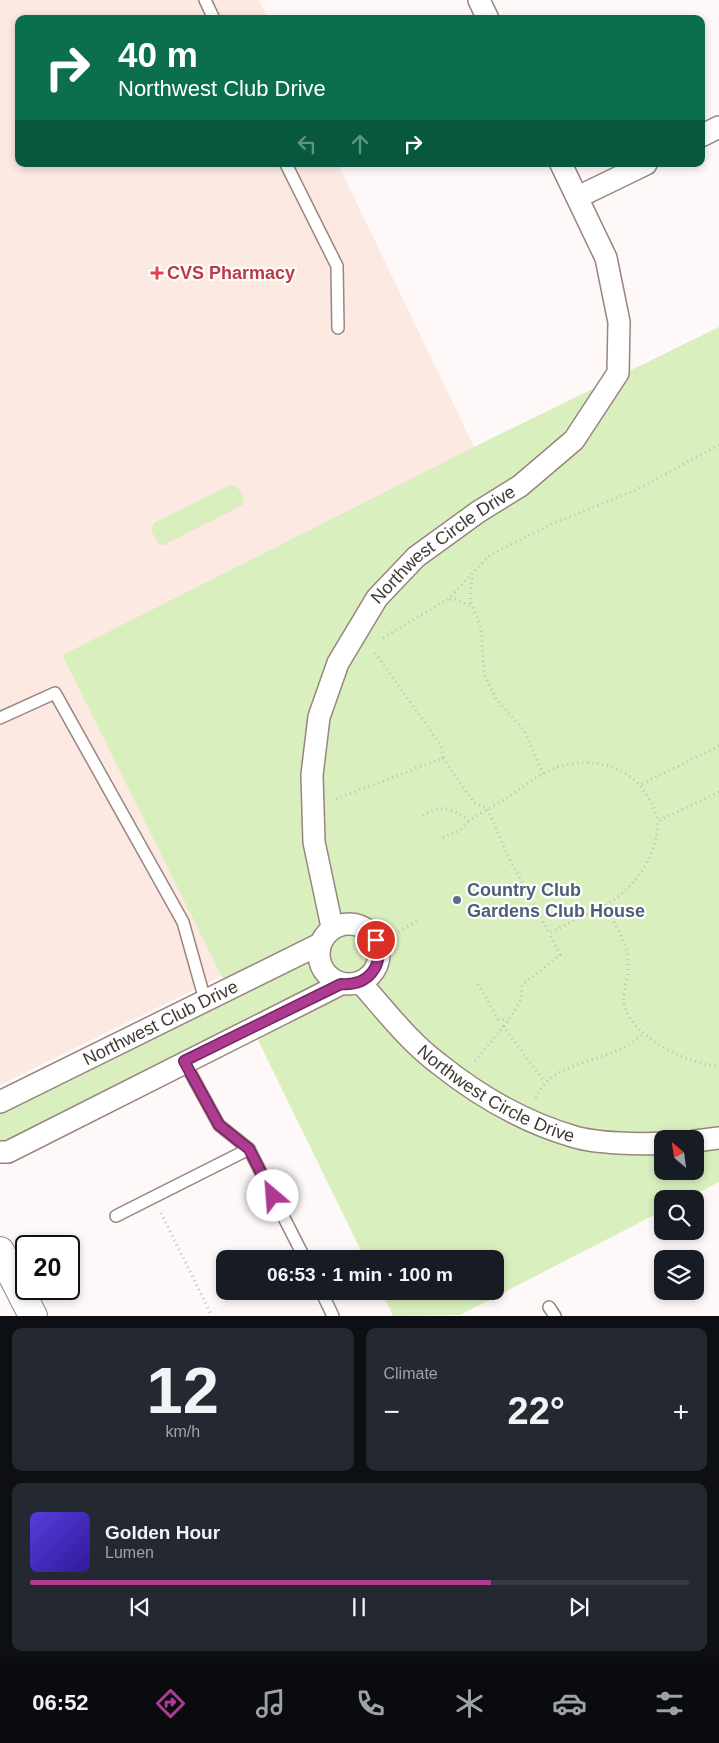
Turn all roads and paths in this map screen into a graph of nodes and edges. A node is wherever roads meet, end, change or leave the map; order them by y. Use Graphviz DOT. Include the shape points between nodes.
graph roads {
  1 [pos="205,0"];
  2 [pos="479,0"];
  3 [pos="212,15"];
  4 [pos="486,15"];
  5 [pos="719,127"];
  6 [pos="705,134"];
  7 [pos="287,167"];
  8 [pos="562,167"];
  9 [pos="640,167"];
  10 [pos="578,198"];
  11 [pos="338,328"];
  12 [pos="719,444"];
  13 [pos="472,576"];
  14 [pos="448,599"];
  15 [pos="474,609"];
  16 [pos="357,629"];
  17 [pos="372,650"];
  18 [pos="0,718"];
  19 [pos="719,746"];
  20 [pos="443,758"];
  21 [pos="543,774"];
  22 [pos="642,784"];
  23 [pos="719,792"];
  24 [pos="487,808"];
  25 [pos="313,809"];
  26 [pos="423,816"];
  27 [pos="469,821"];
  28 [pos="658,821"];
  29 [pos="443,838"];
  30 [pos="605,906"];
  31 [pos="417,921"];
  32 [pos="549,933"];
  33 [pos="326,936"];
  34 [pos="385,937"];
  35 [pos="351,983"];
  36 [pos="478,984"];
  37 [pos="205,1000"];
  38 [pos="509,1020"];
  39 [pos="503,1026"];
  40 [pos="643,1033"];
  41 [pos="184,1061"];
  42 [pos="719,1066"];
  43 [pos="460,1079"];
  44 [pos="544,1082"];
  45 [pos="0,1102"];
  46 [pos="528,1119"];
  47 [pos="719,1138"];
  48 [pos="704,1140"];
  49 [pos="654,1144"];
  50 [pos="249,1149"];
  51 [pos="0,1152"];
  52 [pos="153,1198"];
  53 [pos="116,1216"];
  54 [pos="300,1250"];
  55 [pos="0,1251"];
  56 [pos="325,1300"];
  57 [pos="33,1316"];
  58 [pos="212,1316"];
  59 [pos="333,1316"];
  1 -- 3 [label="lane"];
  2 -- 4 [label="street"];
  5 -- 6 [label="street"];
  7 -- 11 [label="lane" via="336,266"];
  8 -- 10 [label="street, Northwest Circle Drive"];
  9 -- 10 [label="street"];
  10 -- 16 [label="street, Northwest Circle Drive" via="606,258 619,322 618,373 574,440 520,486 416,557 377,598"];
  12 -- 13 [label="path" via="638,490 510,544 490,555"];
  13 -- 14 [label="path"];
  13 -- 15 [label="path" via="469,591"];
  14 -- 15 [label="path" via="457,599"];
  14 -- 17 [label="path" via="385,636"];
  15 -- 21 [label="path" via="481,627 484,674 496,699 524,730"];
  16 -- 17 [label="path"];
  16 -- 25 [label="street, Northwest Circle Drive" via="338,663 319,717 312,775"];
  17 -- 20 [label="path" via="441,745"];
  18 -- 37 [label="lane" via="55,693 183,922"];
  19 -- 22 [label="path"];
  20 -- 24 [label="path" via="474,803"];
  20 -- 25 [label="path"];
  21 -- 22 [label="path" via="568,765 600,764"];
  21 -- 24 [label="path"];
  22 -- 28 [label="path"];
  23 -- 28 [label="path"];
  24 -- 27 [label="path"];
  24 -- 32 [label="path" via="508,856"];
  25 -- 33 [label="street, Northwest Circle Drive"];
  26 -- 27 [label="path" via="441,807 458,812"];
  27 -- 29 [label="path" via="461,830"];
  28 -- 30 [label="path" via="655,841 644,871 625,892"];
  30 -- 32 [label="path"];
  30 -- 40 [label="path" via="626,946 625,1008"];
  31 -- 34 [label="path"];
  32 -- 38 [label="path" via="560,955 522,985 522,1000"];
  33 -- 34 [label="street" via="346,924 361,926"];
  33 -- 35 [label="street, Northwest Circle Drive" via="320,964 332,979"];
  33 -- 37 [label="street, Northwest Club Drive"];
  34 -- 35 [label="street" via="376,969 370,977"];
  35 -- 41 [label="street"];
  35 -- 43 [label="street, Northwest Circle Drive" via="438,1064"];
  36 -- 38 [label="path" via="498,1019"];
  37 -- 45 [label="street, Northwest Club Drive"];
  38 -- 39 [label="path"];
  39 -- 43 [label="path"];
  39 -- 44 [label="path"];
  40 -- 42 [label="path" via="688,1061"];
  40 -- 44 [label="path" via="637,1040"];
  41 -- 50 [label="lane" via="219,1125"];
  41 -- 51 [label="street" via="8,1152"];
  43 -- 46 [label="street, Northwest Circle Drive"];
  44 -- 46 [label="path"];
  46 -- 49 [label="street, Northwest Circle Drive" via="577,1138"];
  47 -- 48 [label="street"];
  50 -- 52 [label="lane"];
  50 -- 54 [label="lane"];
  52 -- 53 [label="lane"];
  52 -- 58 [label="path"];
  55 -- 57 [label="main road"];
  56 -- 59 [label="lane"];
}
